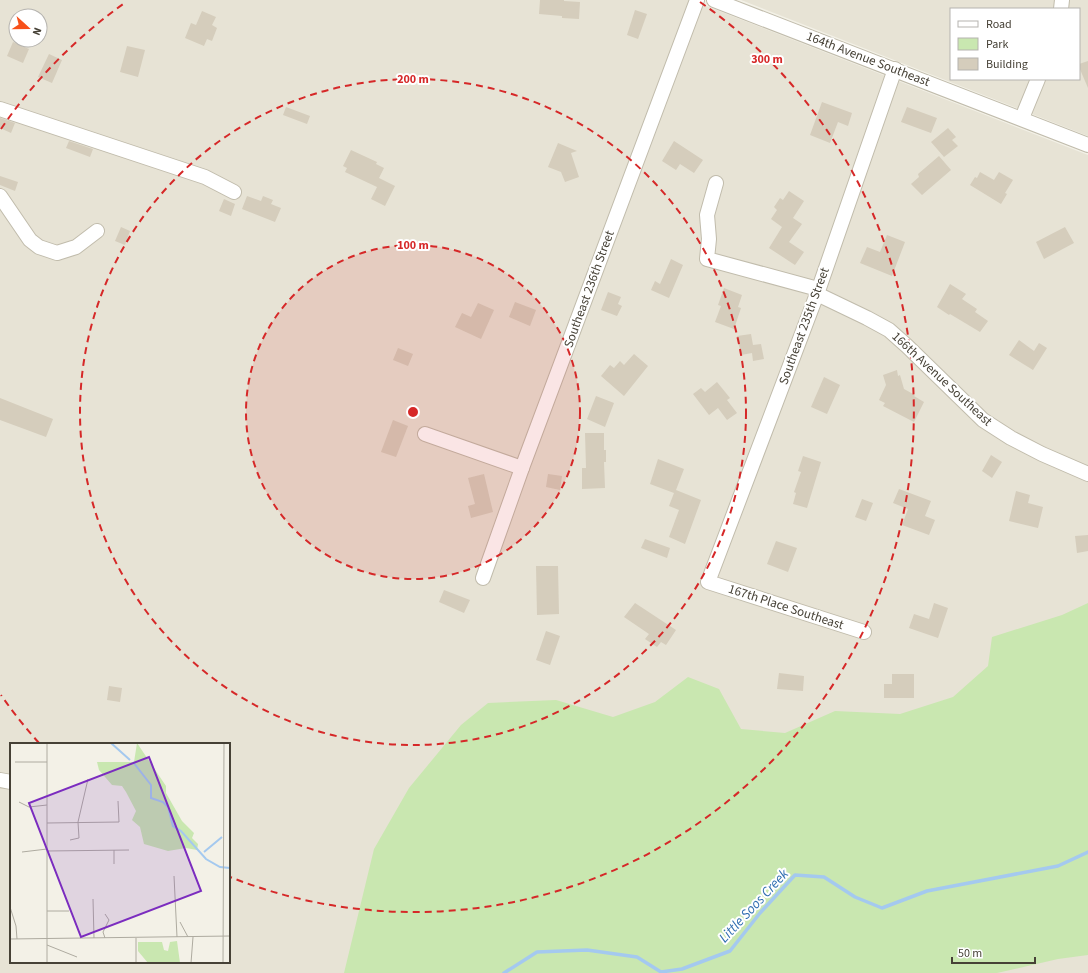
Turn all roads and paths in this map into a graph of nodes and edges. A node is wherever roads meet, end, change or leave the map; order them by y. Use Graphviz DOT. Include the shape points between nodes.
graph roads {
  1 [pos="697,0"];
  2 [pos="714,0"];
  3 [pos="895,69"];
  4 [pos="1038,80"];
  5 [pos="0,109"];
  6 [pos="1022,118"];
  7 [pos="1088,144"];
  8 [pos="716,183"];
  9 [pos="234,192"];
  10 [pos="0,196"];
  11 [pos="97,231"];
  12 [pos="818,292"];
  13 [pos="425,434"];
  14 [pos="522,468"];
  15 [pos="1088,474"];
  16 [pos="484,578"];
  17 [pos="708,582"];
  18 [pos="864,632"];
  19 [pos="0,780"];
  20 [pos="10,782"];
  1 -- 14 [label="street, Southeast 236th Street"];
  2 -- 3 [label="street, 164th Avenue Southeast"];
  3 -- 6 [label="street, 164th Avenue Southeast"];
  3 -- 12 [label="street, Southeast 235th Street"];
  4 -- 6 [label="street"];
  5 -- 9 [label="street" via="205,177"];
  6 -- 7 [label="street, 164th Avenue Southeast"];
  8 -- 12 [label="street, 166th Avenue Southeast" via="707,215 707,259"];
  10 -- 11 [label="street" via="30,240 39,247 57,253 76,247"];
  12 -- 15 [label="street, 166th Avenue Southeast" via="889,330 983,420 1010,438"];
  12 -- 17 [label="street, Southeast 235th Street"];
  13 -- 14 [label="street"];
  14 -- 16 [label="street, Southeast 236th Street"];
  17 -- 18 [label="street, 167th Place Southeast"];
  19 -- 20 [label="street"];
}
